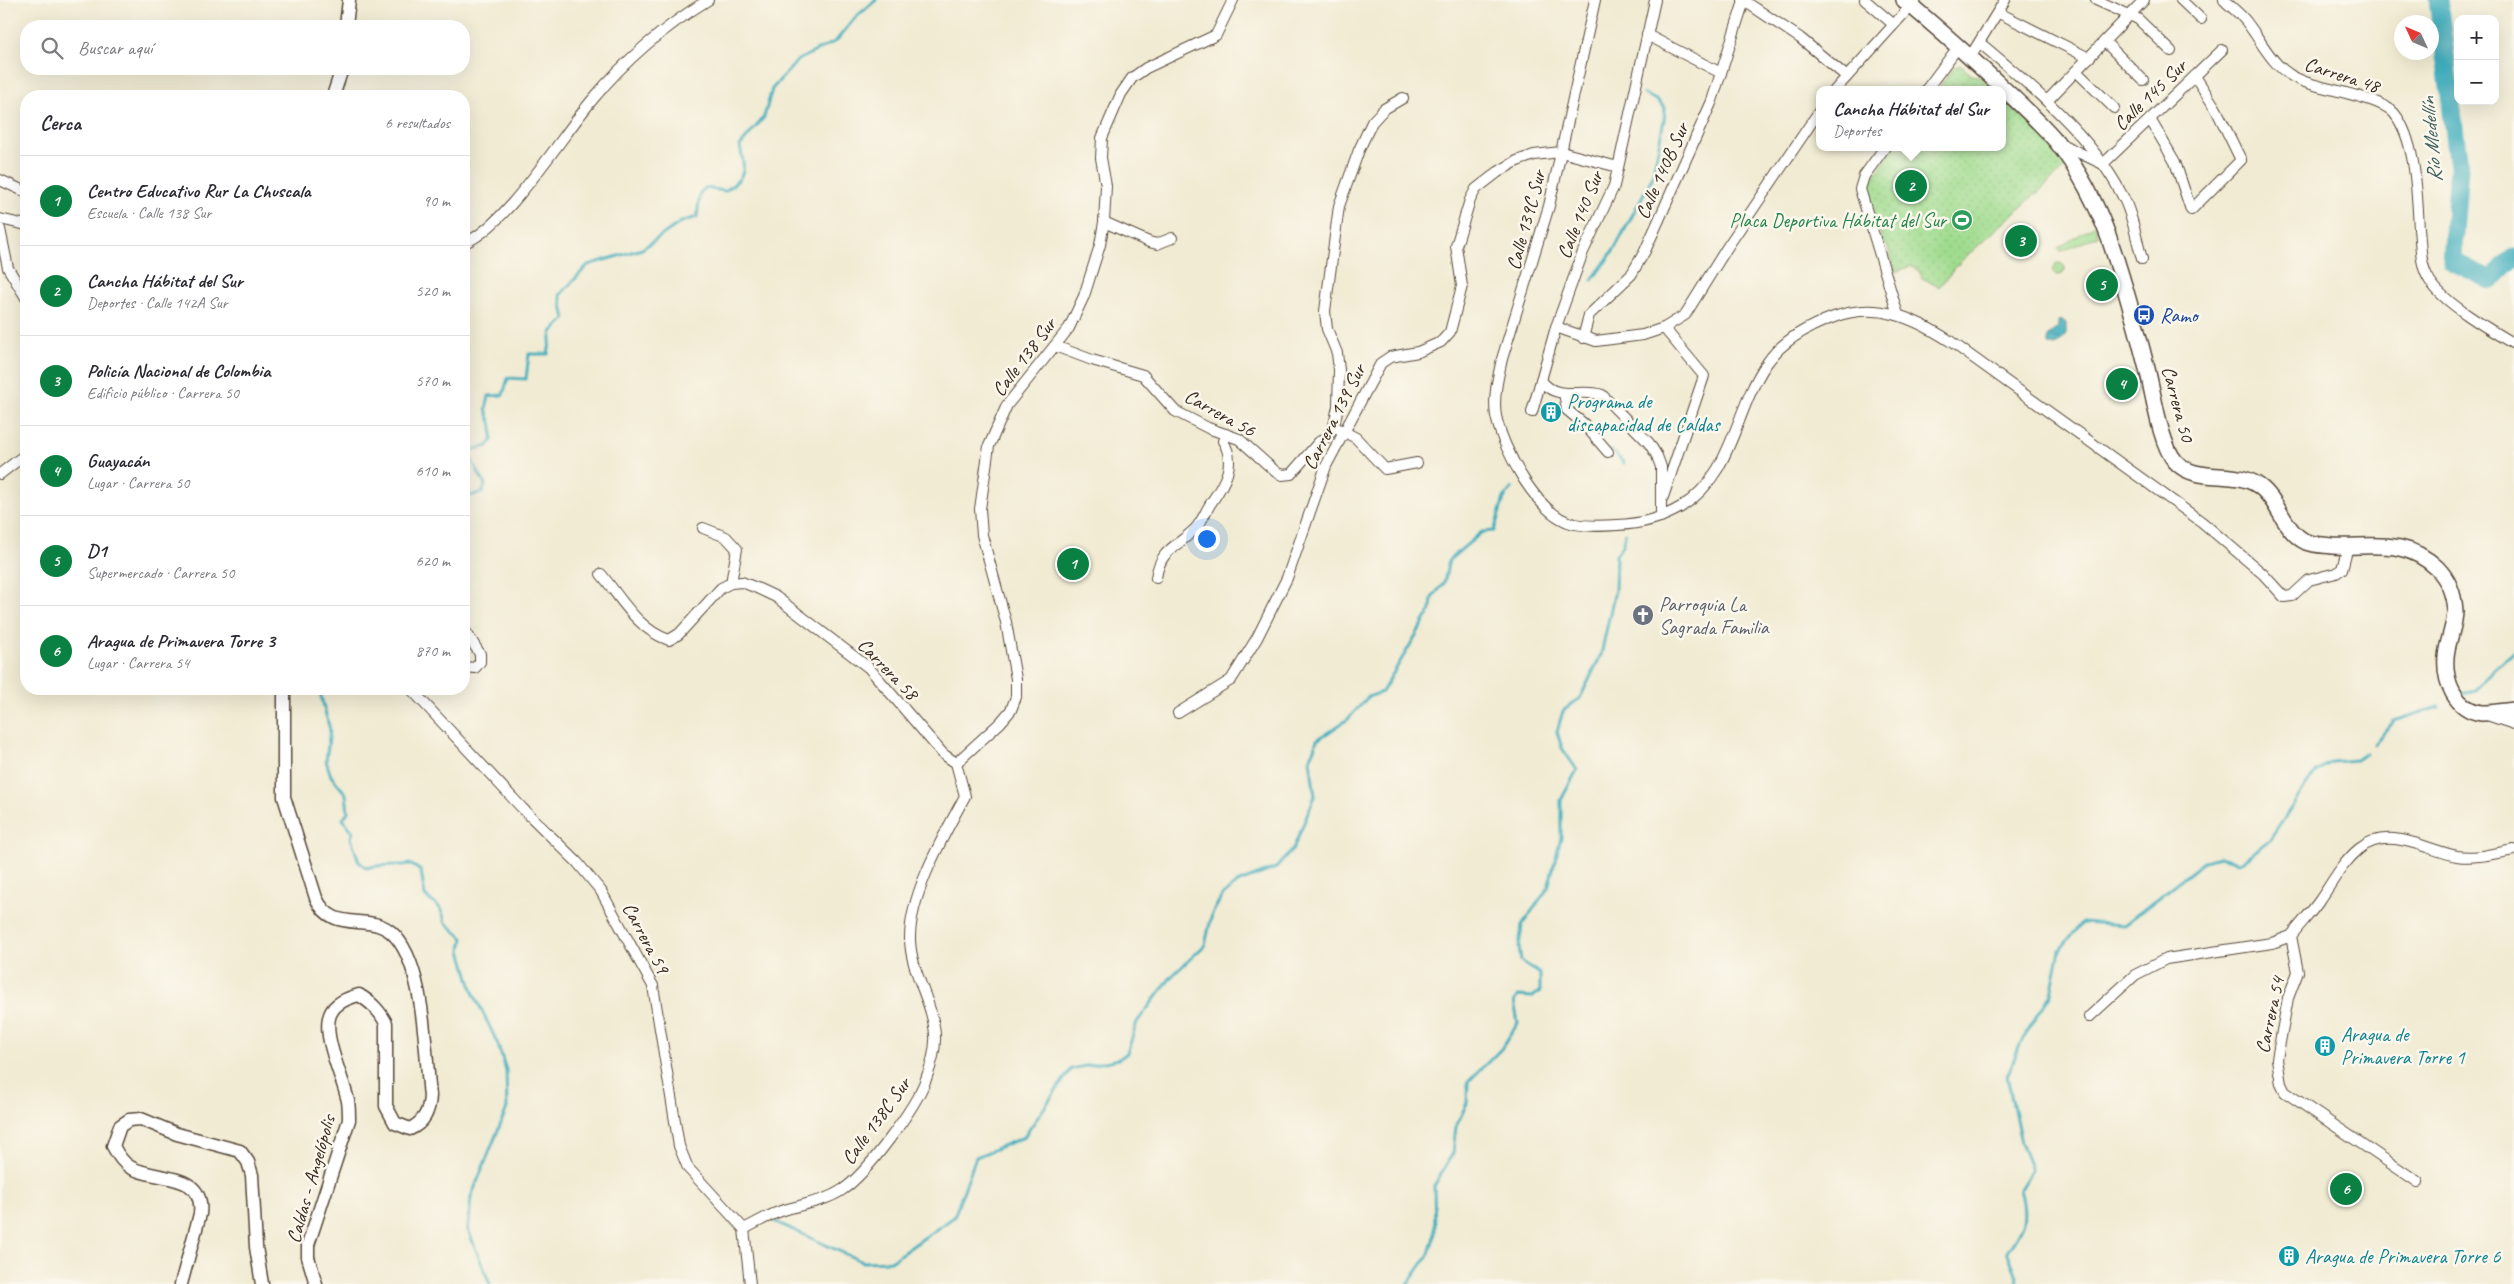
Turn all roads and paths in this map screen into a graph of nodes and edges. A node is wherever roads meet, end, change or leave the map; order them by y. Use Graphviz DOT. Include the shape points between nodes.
graph roads {
  1 [pos="349,0"];
  2 [pos="708,0"];
  3 [pos="1233,0"];
  4 [pos="1595,0"];
  5 [pos="1656,0"];
  6 [pos="1743,0"];
  7 [pos="1865,0"];
  8 [pos="2005,0"];
  9 [pos="2096,0"];
  10 [pos="2144,0"];
  11 [pos="2181,0"];
  12 [pos="2224,0"];
  13 [pos="1911,2"];
  14 [pos="1999,12"];
  15 [pos="2130,16"];
  16 [pos="2201,19"];
  17 [pos="347,20"];
  18 [pos="1893,24"];
  19 [pos="1647,35"];
  20 [pos="2104,42"];
  21 [pos="1980,43"];
  22 [pos="1958,47"];
  23 [pos="2222,50"];
  24 [pos="2171,51"];
  25 [pos="1970,57"];
  26 [pos="2089,58"];
  27 [pos="2076,71"];
  28 [pos="1721,73"];
  29 [pos="340,75"];
  30 [pos="1846,76"];
  31 [pos="2195,76"];
  32 [pos="2143,80"];
  33 [pos="1838,86"];
  34 [pos="1929,86"];
  35 [pos="2000,86"];
  36 [pos="335,90"];
  37 [pos="2006,92"];
  38 [pos="1403,98"];
  39 [pos="2047,101"];
  40 [pos="2114,108"];
  41 [pos="1816,116"];
  42 [pos="2150,119"];
  43 [pos="2057,142"];
  44 [pos="1881,151"];
  45 [pos="1561,152"];
  46 [pos="2103,164"];
  47 [pos="1618,167"];
  48 [pos="0,180"];
  49 [pos="20,189"];
  50 [pos="0,219"];
  51 [pos="1104,222"];
  52 [pos="20,224"];
  53 [pos="0,229"];
  54 [pos="1172,238"];
  55 [pos="470,239"];
  56 [pos="2142,259"];
  57 [pos="20,288"];
  58 [pos="1898,314"];
  59 [pos="1556,327"];
  60 [pos="1664,328"];
  61 [pos="1583,338"];
  62 [pos="2514,344"];
  63 [pos="1055,346"];
  64 [pos="1541,380"];
  65 [pos="1564,394"];
  66 [pos="1532,412"];
  67 [pos="1334,426"];
  68 [pos="1344,432"];
  69 [pos="1226,434"];
  70 [pos="1608,452"];
  71 [pos="20,459"];
  72 [pos="1417,463"];
  73 [pos="0,474"];
  74 [pos="1663,497"];
  75 [pos="1662,517"];
  76 [pos="703,528"];
  77 [pos="2348,546"];
  78 [pos="601,574"];
  79 [pos="1156,578"];
  80 [pos="731,583"];
  81 [pos="470,638"];
  82 [pos="470,668"];
  83 [pos="284,695"];
  84 [pos="417,695"];
  85 [pos="2514,710"];
  86 [pos="1178,713"];
  87 [pos="2480,713"];
  88 [pos="2514,724"];
  89 [pos="956,763"];
  90 [pos="2514,850"];
  91 [pos="2291,936"];
  92 [pos="2088,1016"];
  93 [pos="2418,1182"];
  94 [pos="744,1229"];
  95 [pos="181,1284"];
  96 [pos="262,1284"];
  97 [pos="316,1284"];
  98 [pos="750,1284"];
  1 -- 17 [label="street"];
  2 -- 55 [label="street" via="651,38 593,98 529,183 486,230"];
  3 -- 51 [label="street, Calle 138 Sur" via="1216,34 1146,68 1132,78 1121,94 1102,138 1101,158 1106,186"];
  4 -- 45 [label="street, Calle 139C Sur"];
  5 -- 19 [label="street, Calle 140 Sur"];
  6 -- 28 [label="street, Calle 140B Sur"];
  6 -- 30 [label="street" via="1800,38"];
  7 -- 18 [label="street"];
  8 -- 14 [label="street"];
  9 -- 15 [label="street"];
  10 -- 15 [label="street"];
  11 -- 16 [label="street"];
  12 -- 62 [label="street, Carrera 48" via="2248,24 2265,51 2288,75 2358,96 2393,111 2405,131 2413,168 2424,270 2434,287 2449,301"];
  13 -- 18 [label="street"];
  13 -- 22 [label="main road, Carrera 50"];
  14 -- 21 [label="street"];
  14 -- 26 [label="street"];
  15 -- 20 [label="street"];
  15 -- 24 [label="street" via="2138,19"];
  18 -- 30 [label="street"];
  19 -- 28 [label="street"];
  19 -- 47 [label="street, Calle 140 Sur"];
  20 -- 26 [label="street"];
  20 -- 32 [label="street"];
  21 -- 25 [label="street"];
  21 -- 39 [label="street"];
  22 -- 25 [label="main road, Carrera 50"];
  22 -- 34 [label="street"];
  23 -- 31 [label="street, Calle 145 Sur"];
  25 -- 35 [label="main road, Carrera 50"];
  26 -- 27 [label="street"];
  27 -- 39 [label="street"];
  27 -- 40 [label="street"];
  28 -- 61 [label="street, Calle 140B Sur" via="1712,101 1645,251 1631,275 1589,316"];
  29 -- 36 [label="street"];
  30 -- 33 [label="street"];
  31 -- 42 [label="street, Calle 145 Sur"];
  31 -- 42 [label="street" via="2216,109 2241,160 2192,210 2175,162"];
  37 -- 43 [label="main road, Carrera 50"];
  38 -- 67 [label="street" via="1384,109 1372,122 1339,206 1325,311 1339,370"];
  39 -- 46 [label="street"];
  41 -- 60 [label="street" via="1728,246 1686,315"];
  42 -- 46 [label="street, Calle 145 Sur"];
  43 -- 46 [label="street"];
  43 -- 77 [label="main road, Carrera 50" via="2087,191 2107,234 2169,453 2186,470 2245,478 2259,486 2272,499 2295,534 2306,542"];
  44 -- 58 [label="street" via="1864,176 1860,189"];
  45 -- 47 [label="street, Carrera 139 Sur"];
  45 -- 68 [label="street, Carrera 139 Sur" via="1517,161 1476,190 1456,246 1462,286 1450,332 1441,342 1415,354 1390,357 1381,363"];
  45 -- 75 [label="street, Calle 139C Sur" via="1537,251 1502,360 1497,382 1496,414 1517,469 1540,500 1564,520 1604,526"];
  46 -- 56 [label="street" via="2122,194"];
  47 -- 59 [label="street, Calle 140 Sur" via="1614,186 1583,252"];
  48 -- 49 [label="street"];
  50 -- 52 [label="street"];
  51 -- 54 [label="street" via="1157,244"];
  51 -- 63 [label="street, Calle 138 Sur" via="1084,296 1069,328"];
  53 -- 57 [label="street" via="8,268"];
  58 -- 75 [label="street" via="1872,310 1843,314 1811,327 1779,350 1758,378 1719,468 1695,496"];
  58 -- 77 [label="street" via="1950,342 2188,511 2240,554 2284,597 2292,596 2309,580 2342,569"];
  59 -- 61 [label="street"];
  59 -- 64 [label="street, Calle 140 Sur"];
  60 -- 61 [label="street" via="1643,335 1596,341"];
  60 -- 74 [label="street" via="1704,376"];
  63 -- 69 [label="street, Carrera 56" via="1143,374 1175,411"];
  63 -- 89 [label="street, Calle 138 Sur" via="1008,405 989,446 982,484 982,535 1006,622 1016,698 1000,723"];
  64 -- 65 [label="street" via="1552,390"];
  64 -- 66 [label="street, Calle 140 Sur"];
  65 -- 70 [label="street" via="1567,410"];
  65 -- 74 [label="street" via="1594,392 1602,395 1650,442 1661,467"];
  67 -- 68 [label="street"];
  67 -- 69 [label="street, Carrera 56" via="1287,476 1276,472 1239,439"];
  68 -- 72 [label="street" via="1356,438 1385,469"];
  68 -- 86 [label="street, Carrera 139 Sur" via="1326,466 1287,578 1257,638 1231,680"];
  69 -- 79 [label="street" via="1224,441 1230,462 1226,481 1196,528 1163,554"];
  71 -- 73 [label="street"];
  74 -- 75 [label="street"];
  76 -- 80 [label="street" via="726,537 737,549"];
  77 -- 87 [label="main road, Carrera 50" via="2399,546 2438,569 2453,594 2455,614 2446,672 2453,695 2462,705"];
  78 -- 80 [label="street" via="641,623 654,635 669,640"];
  80 -- 89 [label="street, Carrera 58" via="742,582 776,598 870,668 943,754"];
  81 -- 82 [label="street" via="480,654 480,662 475,668"];
  83 -- 97 [label="street, Caldas - Angelópolis" via="284,797 316,898 321,910 334,918 381,927 390,932 408,957 416,977 430,1096 427,1112 417,1125 410,1129 395,1123 386,1106 386,1023 371,1002 359,995 336,1007 329,1017 330,1037 349,1103 349,1120 308,1245"];
  84 -- 94 [label="street, Carrera 59" via="577,862 601,892 653,986 676,1129 688,1168"];
  85 -- 87 [label="main road"];
  87 -- 88 [label="street"];
  89 -- 94 [label="street, Calle 138C Sur" via="965,796 923,881 910,940 936,1036 926,1081 899,1125 852,1182 828,1198 779,1212"];
  90 -- 91 [label="street" via="2476,857 2458,856 2397,839 2370,842 2338,872"];
  91 -- 92 [label="street" via="2272,943 2166,958 2135,975"];
  91 -- 93 [label="street, Carrera 54" via="2298,972 2288,998 2277,1059 2280,1084 2285,1092"];
  94 -- 98 [label="street"];
  95 -- 96 [label="street, Caldas - Angelópolis" via="201,1205 197,1193 185,1183 132,1168 123,1162 113,1146 114,1137 120,1126 129,1120 141,1119 177,1134 240,1151 248,1162 253,1182 256,1247"];
}
